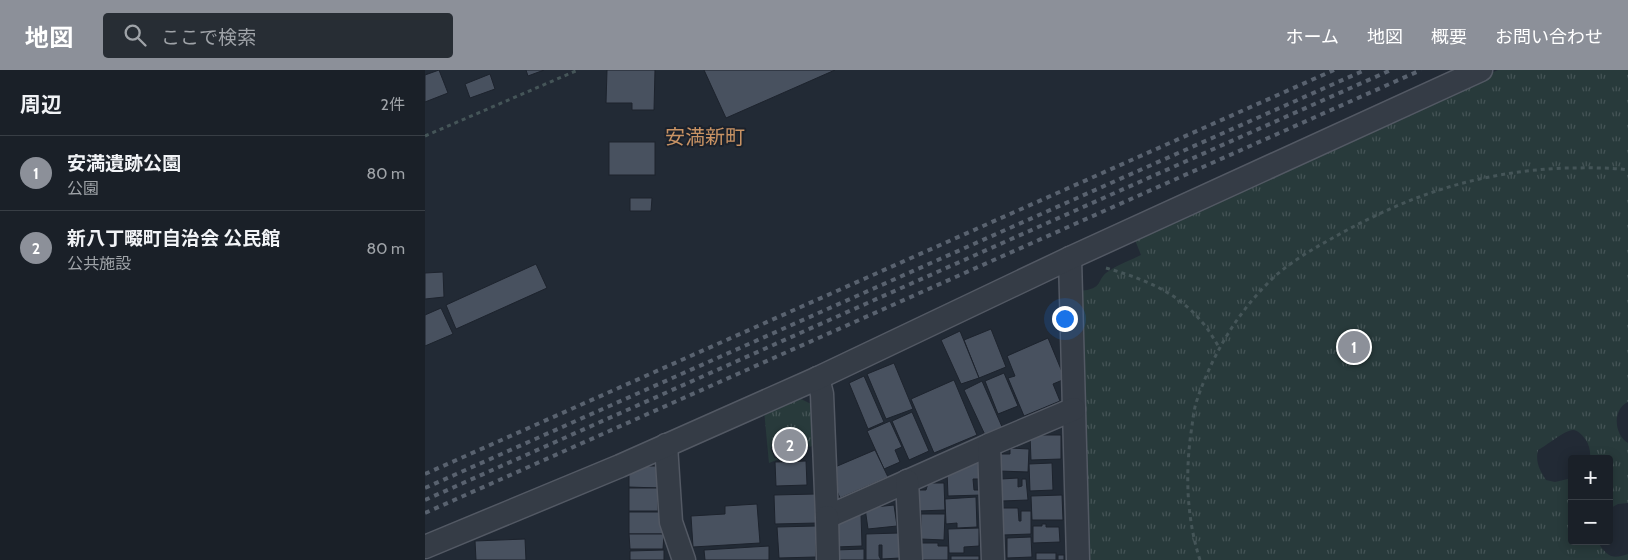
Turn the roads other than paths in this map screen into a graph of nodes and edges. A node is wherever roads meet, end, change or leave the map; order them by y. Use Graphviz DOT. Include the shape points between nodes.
graph roads {
  1 [pos="1481,70"];
  2 [pos="1071,258"];
  3 [pos="818,378"];
  4 [pos="1075,409"];
  5 [pos="666,445"];
  6 [pos="989,445"];
  7 [pos="907,481"];
  8 [pos="827,517"];
  9 [pos="425,547"];
  10 [pos="684,560"];
  11 [pos="828,560"];
  12 [pos="911,560"];
  13 [pos="993,560"];
  14 [pos="1079,560"];
  1 -- 2 [label="street"];
  2 -- 3 [label="street"];
  2 -- 4 [label="street"];
  3 -- 5 [label="street"];
  3 -- 8 [label="street" via="822,394"];
  4 -- 6 [label="street"];
  4 -- 14 [label="street"];
  5 -- 9 [label="street"];
  5 -- 10 [label="street" via="671,522"];
  6 -- 7 [label="street"];
  6 -- 13 [label="street"];
  7 -- 8 [label="street"];
  7 -- 12 [label="street"];
  8 -- 11 [label="street"];
}
